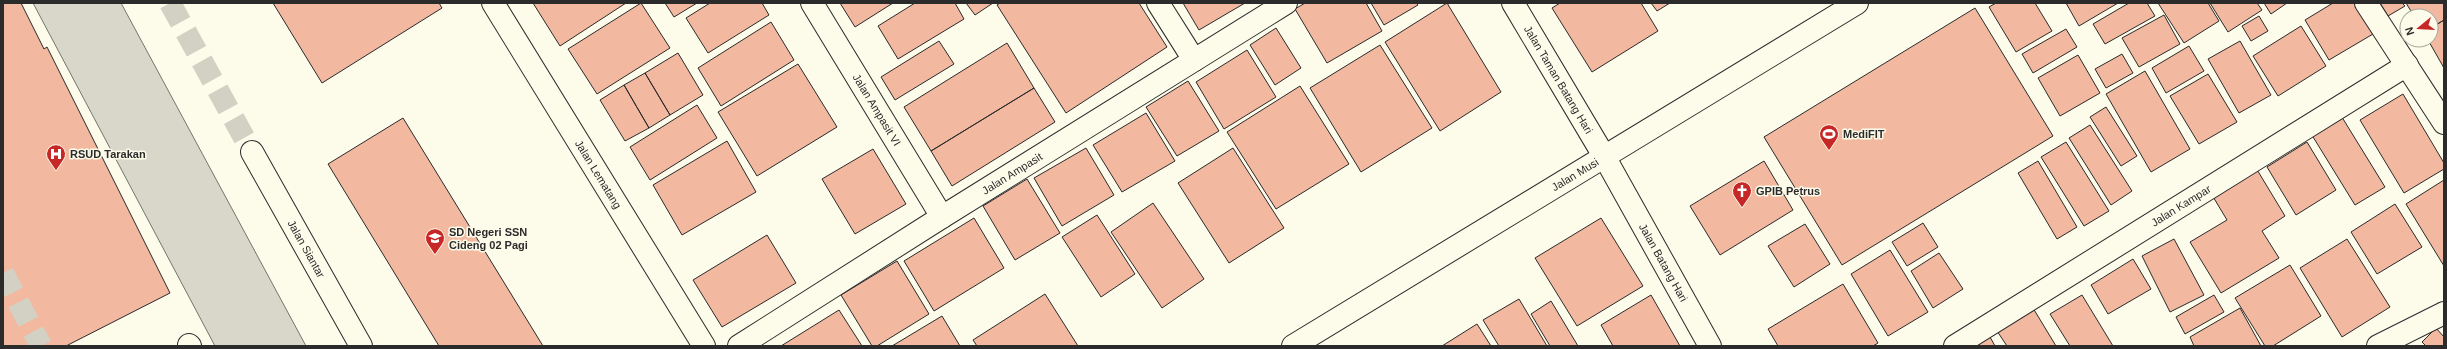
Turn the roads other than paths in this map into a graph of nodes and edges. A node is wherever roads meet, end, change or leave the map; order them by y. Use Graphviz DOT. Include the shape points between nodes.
graph roads {
  1 [pos="493,3"];
  2 [pos="812,3"];
  3 [pos="1158,3"];
  4 [pos="1286,3"];
  5 [pos="1512,3"];
  6 [pos="1857,3"];
  7 [pos="2366,3"];
  8 [pos="1194,60"];
  9 [pos="2407,65"];
  10 [pos="2444,123"];
  11 [pos="252,152"];
  12 [pos="1604,156"];
  13 [pos="1617,179"];
  14 [pos="942,217"];
  15 [pos="2441,318"];
  16 [pos="362,346"];
  17 [pos="704,346"];
  18 [pos="739,346"];
  19 [pos="1293,346"];
  20 [pos="1710,346"];
  21 [pos="1955,346"];
  22 [pos="2378,346"];
  1 -- 17 [label="street, Jalan Lematang"];
  2 -- 14 [label="street, Jalan Ampasit VI"];
  3 -- 8 [label="street"];
  4 -- 8 [label="street, Jalan Ampasit"];
  5 -- 12 [label="street, Jalan Taman Batang Hari"];
  6 -- 12 [label="street, Jalan Musi"];
  7 -- 9 [label="street"];
  8 -- 14 [label="street, Jalan Ampasit"];
  9 -- 10 [label="street"];
  9 -- 21 [label="street, Jalan Kampar"];
  11 -- 16 [label="street, Jalan Siantar"];
  12 -- 13 [label="street, Jalan Taman Batang Hari"];
  12 -- 19 [label="street, Jalan Musi"];
  13 -- 20 [label="street, Jalan Batang Hari"];
  14 -- 18 [label="street, Jalan Ampasit"];
  15 -- 22 [label="street"];
}
